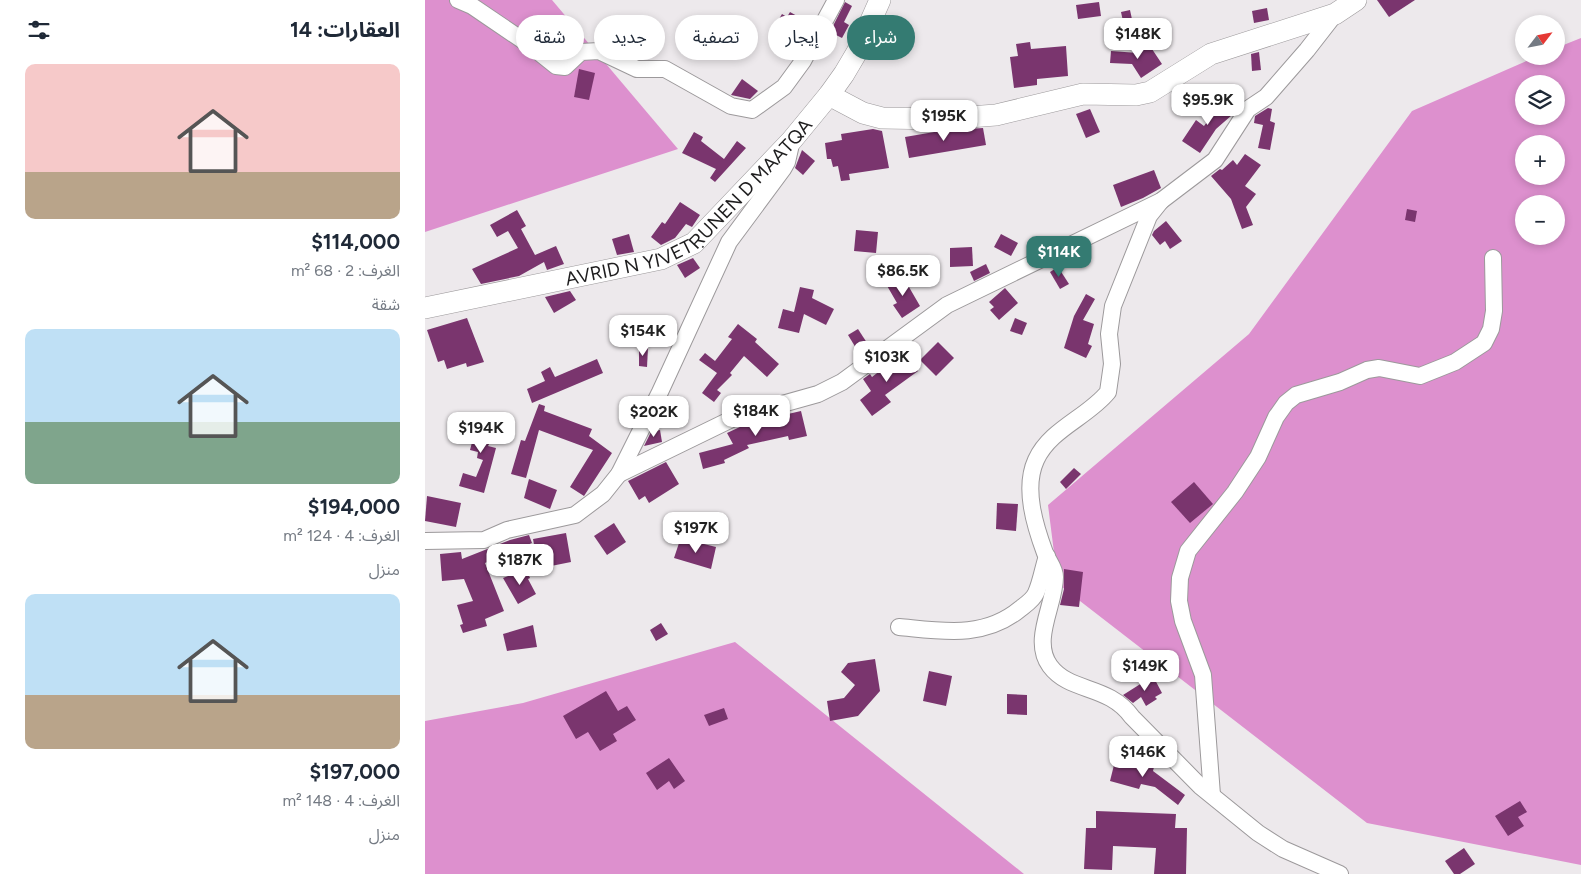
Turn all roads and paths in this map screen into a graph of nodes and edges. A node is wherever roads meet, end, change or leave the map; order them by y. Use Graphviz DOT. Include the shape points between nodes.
graph roads {
  1 [pos="458,0"];
  2 [pos="837,0"];
  3 [pos="880,0"];
  4 [pos="1356,0"];
  5 [pos="1335,14"];
  6 [pos="829,96"];
  7 [pos="792,140"];
  8 [pos="1161,201"];
  9 [pos="1493,258"];
  10 [pos="425,308"];
  11 [pos="619,474"];
  12 [pos="425,541"];
  13 [pos="1047,556"];
  14 [pos="899,627"];
  15 [pos="1211,795"];
  16 [pos="1340,874"];
  1 -- 2 [label="street" via="472,6 556,66 565,67 581,52 599,50 637,69 665,69 731,106 747,111 761,105 784,87 803,61"];
  3 -- 6 [label="main road, AVRID N YIVETṚUNEN D MAATQA" via="857,52"];
  4 -- 5 [label="main road"];
  5 -- 6 [label="main road" via="1211,54 1150,92 1136,95 1083,94 996,115 909,120 863,114"];
  5 -- 8 [label="street" via="1266,97 1248,109 1215,160"];
  6 -- 7 [label="main road, AVRID N YIVETṚUNEN D MAATQA"];
  7 -- 10 [label="main road, AVRID N YIVETṚUNEN D MAATQA" via="693,243 661,259"];
  7 -- 11 [label="street" via="783,169 729,242 661,392"];
  8 -- 11 [label="street" via="947,305 843,382 818,394 736,417"];
  8 -- 13 [label="street" via="1149,216 1113,306 1108,392 1047,446 1034,465 1032,506 1036,530"];
  9 -- 15 [label="street" via="1495,310 1484,343 1455,362 1420,376 1379,368 1296,395 1276,417 1258,457 1235,492 1188,550 1180,578 1179,601 1203,675"];
  11 -- 12 [label="street" via="603,494 575,514 507,530 475,542"];
  13 -- 14 [label="street" via="1034,597 1013,615 996,624 959,632"];
  13 -- 15 [label="street" via="1055,576 1042,639 1049,664 1059,677 1115,698"];
  15 -- 16 [label="street" via="1283,849"];
}
